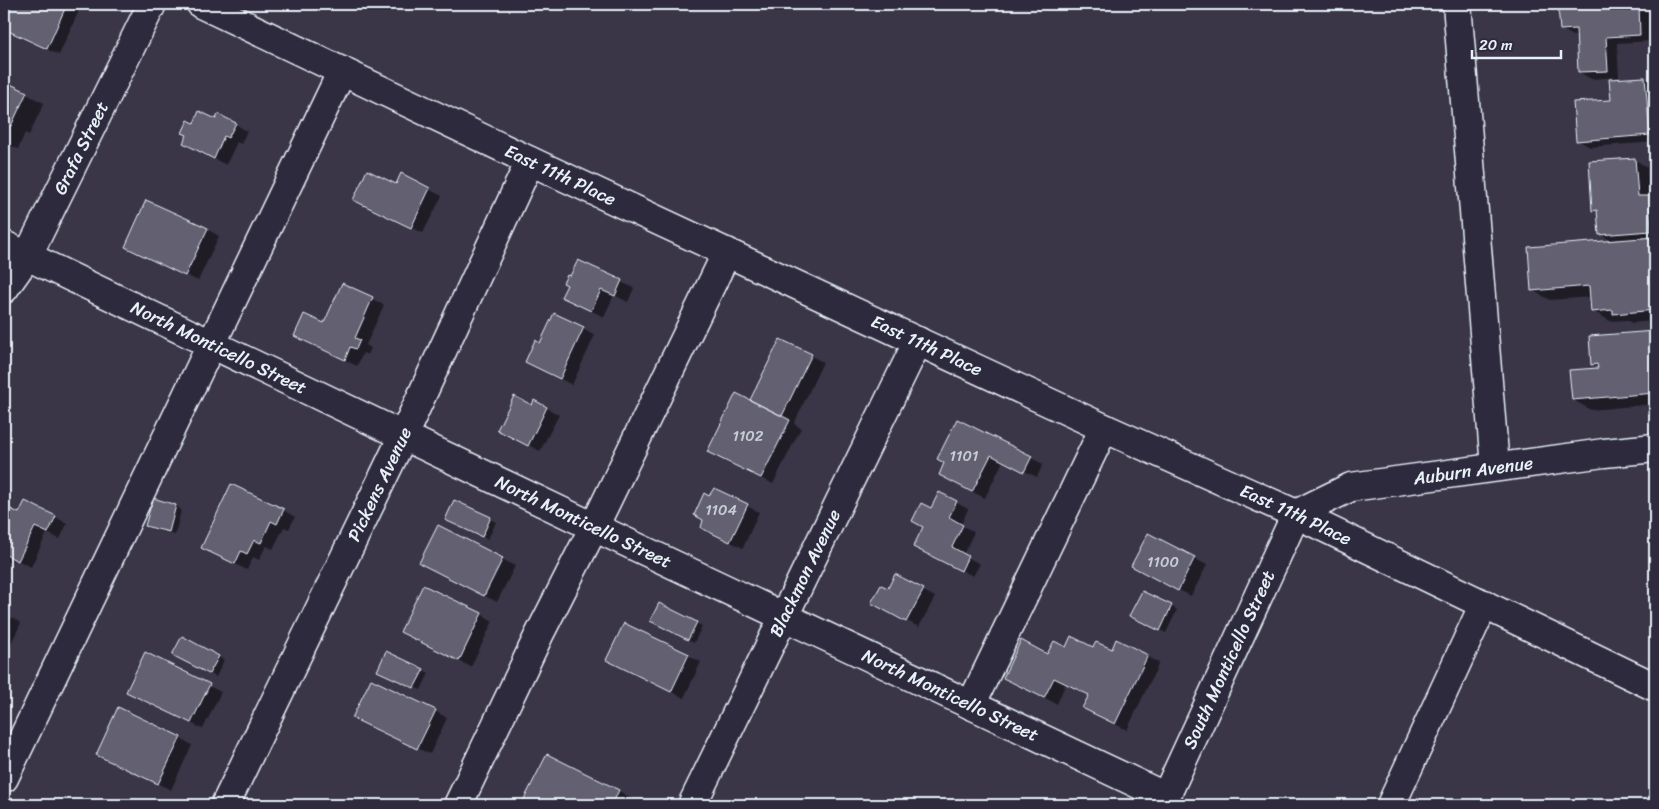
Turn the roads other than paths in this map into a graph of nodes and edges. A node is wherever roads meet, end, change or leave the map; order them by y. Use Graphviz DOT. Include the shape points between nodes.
graph roads {
  1 [pos="152,4"];
  2 [pos="201,4"];
  3 [pos="1456,4"];
  4 [pos="342,71"];
  5 [pos="530,161"];
  6 [pos="16,250"];
  7 [pos="727,252"];
  8 [pos="4,289"];
  9 [pos="918,341"];
  10 [pos="212,344"];
  11 [pos="1104,428"];
  12 [pos="403,436"];
  13 [pos="1655,448"];
  14 [pos="1495,467"];
  15 [pos="1296,514"];
  16 [pos="594,527"];
  17 [pos="1484,604"];
  18 [pos="784,616"];
  19 [pos="1655,686"];
  20 [pos="971,705"];
  21 [pos="4,778"];
  22 [pos="1164,801"];
  23 [pos="225,805"];
  24 [pos="458,805"];
  25 [pos="692,805"];
  26 [pos="1391,805"];
  1 -- 6 [label="street, Grafa Street"];
  2 -- 4 [label="street, East 11th Place"];
  3 -- 14 [label="street"];
  4 -- 5 [label="street, East 11th Place"];
  4 -- 10 [label="street"];
  5 -- 7 [label="street, East 11th Place"];
  5 -- 12 [label="street, Pickens Avenue"];
  6 -- 8 [label="street, Grafa Street"];
  6 -- 10 [label="street, North Monticello Street"];
  7 -- 9 [label="street, East 11th Place"];
  7 -- 16 [label="street"];
  9 -- 11 [label="street, East 11th Place"];
  9 -- 18 [label="street, Blackmon Avenue"];
  10 -- 12 [label="street, North Monticello Street"];
  10 -- 21 [label="street"];
  11 -- 15 [label="street, East 11th Place"];
  11 -- 20 [label="street"];
  12 -- 16 [label="street, North Monticello Street"];
  12 -- 23 [label="street, Pickens Avenue"];
  13 -- 14 [label="street, Auburn Avenue"];
  14 -- 15 [label="street, Auburn Avenue" via="1351,486"];
  15 -- 17 [label="street, East 11th Place"];
  15 -- 22 [label="street, South Monticello Street"];
  16 -- 18 [label="street, North Monticello Street"];
  16 -- 24 [label="street"];
  17 -- 19 [label="street, East 11th Place"];
  17 -- 26 [label="street"];
  18 -- 20 [label="street, North Monticello Street"];
  18 -- 25 [label="street, Blackmon Avenue"];
  20 -- 22 [label="street, North Monticello Street"];
}
